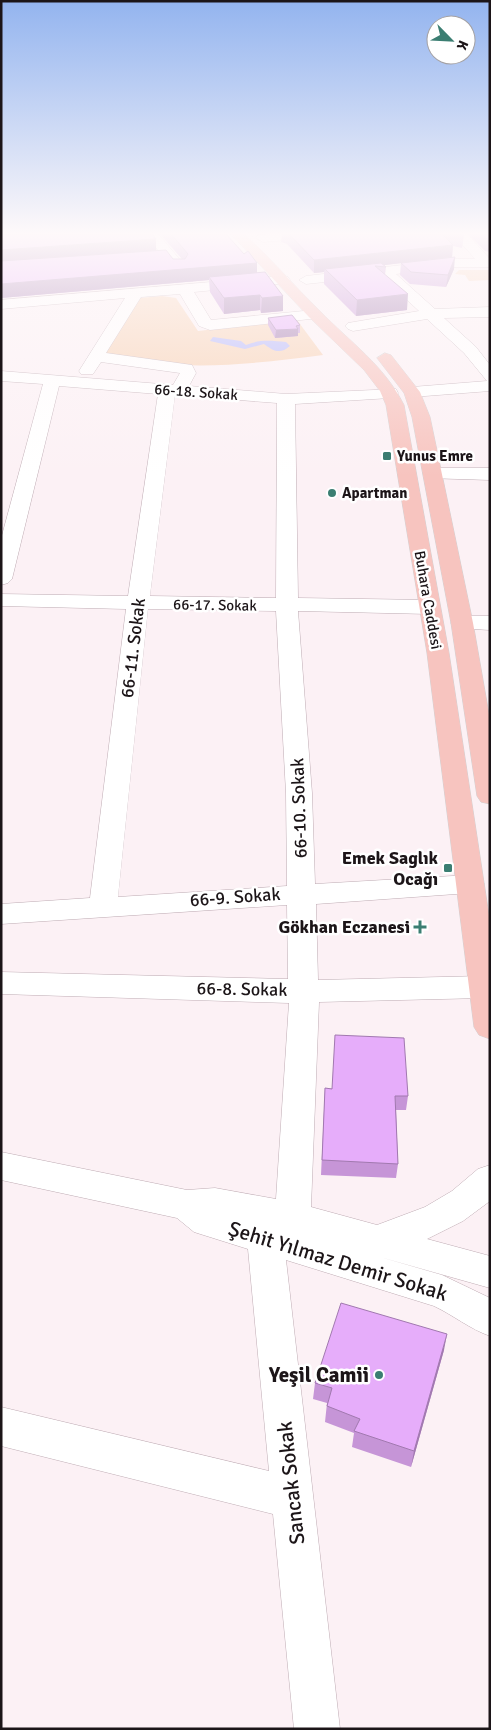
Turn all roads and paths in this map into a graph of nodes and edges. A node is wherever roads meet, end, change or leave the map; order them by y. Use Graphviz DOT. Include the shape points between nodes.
graph roads {
  1 [pos="122,315"];
  2 [pos="201,315"];
  3 [pos="307,315"];
  4 [pos="315,315"];
  5 [pos="341,315"];
  6 [pos="425,315"];
  7 [pos="432,315"];
  8 [pos="353,326"];
  9 [pos="479,333"];
  10 [pos="96,357"];
  11 [pos="1,376"];
  12 [pos="490,377"];
  13 [pos="52,381"];
  14 [pos="79,384"];
  15 [pos="490,386"];
  16 [pos="172,391"];
  17 [pos="412,392"];
  18 [pos="390,393"];
  19 [pos="286,399"];
  20 [pos="432,474"];
  21 [pos="490,474"];
  22 [pos="1,579"];
  23 [pos="1,600"];
  24 [pos="138,603"];
  25 [pos="287,606"];
  26 [pos="428,607"];
  27 [pos="462,623"];
  28 [pos="490,623"];
  29 [pos="490,796"];
  30 [pos="470,884"];
  31 [pos="303,893"];
  32 [pos="103,906"];
  33 [pos="2,916"];
  34 [pos="1,983"];
  35 [pos="484,988"];
  36 [pos="304,991"];
  37 [pos="490,1027"];
  38 [pos="1,1166"];
  39 [pos="490,1180"];
  40 [pos="275,1223"];
  41 [pos="376,1241"];
  42 [pos="490,1272"];
  43 [pos="490,1318"];
  44 [pos="1,1426"];
  45 [pos="293,1498"];
  46 [pos="317,1729"];
  1 -- 10 [label="street"];
  2 -- 3 [label="street" via="204,323 210,325"];
  4 -- 18 [label="main road, Buhara Caddesi" via="375,371"];
  5 -- 8 [label="main road, Buhara Caddesi"];
  6 -- 8 [label="street"];
  7 -- 9 [label="street"];
  8 -- 17 [label="main road, Buhara Caddesi" via="394,368"];
  9 -- 12 [label="street"];
  10 -- 14 [label="street"];
  10 -- 16 [label="street, 66-11. Sokak" via="182,367 189,371"];
  11 -- 13 [label="street, 66-18. Sokak"];
  13 -- 14 [label="street, 66-18. Sokak"];
  13 -- 22 [label="street"];
  14 -- 16 [label="street, 66-18. Sokak"];
  15 -- 17 [label="street"];
  16 -- 19 [label="street, 66-18. Sokak"];
  16 -- 24 [label="street, 66-11. Sokak"];
  17 -- 20 [label="main road, Buhara Caddesi" via="421,416"];
  18 -- 19 [label="street, 66-18. Sokak"];
  18 -- 26 [label="main road, Buhara Caddesi" via="402,435"];
  19 -- 25 [label="street, 66-10. Sokak"];
  20 -- 21 [label="street"];
  20 -- 27 [label="main road, Buhara Caddesi"];
  23 -- 24 [label="street, 66-17. Sokak"];
  24 -- 25 [label="street, 66-17. Sokak"];
  24 -- 32 [label="street, 66-11. Sokak"];
  25 -- 26 [label="street, 66-17. Sokak"];
  25 -- 31 [label="street, 66-10. Sokak" via="300,793"];
  26 -- 30 [label="main road, Buhara Caddesi" via="438,653"];
  27 -- 28 [label="street"];
  27 -- 29 [label="main road, Buhara Caddesi"];
  30 -- 31 [label="street, 66-9. Sokak"];
  30 -- 35 [label="main road, Buhara Caddesi"];
  31 -- 32 [label="street, 66-9. Sokak"];
  31 -- 36 [label="street, 66-10. Sokak"];
  32 -- 33 [label="street, 66-9. Sokak"];
  34 -- 36 [label="street, 66-8. Sokak"];
  35 -- 36 [label="street, 66-8. Sokak"];
  35 -- 37 [label="main road, Buhara Caddesi"];
  36 -- 40 [label="street, 66-10. Sokak"];
  38 -- 40 [label="street, Şehit Yılmaz Demir Sokak" via="187,1205 207,1221"];
  39 -- 41 [label="street" via="461,1206 436,1219"];
  40 -- 41 [label="street, Şehit Yılmaz Demir Sokak"];
  40 -- 43 [label="street, Şehit Yılmaz Demir Sokak" via="470,1304"];
  40 -- 45 [label="street, Sancak Sokak"];
  41 -- 42 [label="street, Şehit Yılmaz Demir Sokak"];
  44 -- 45 [label="street"];
  45 -- 46 [label="street, Sancak Sokak"];
}
